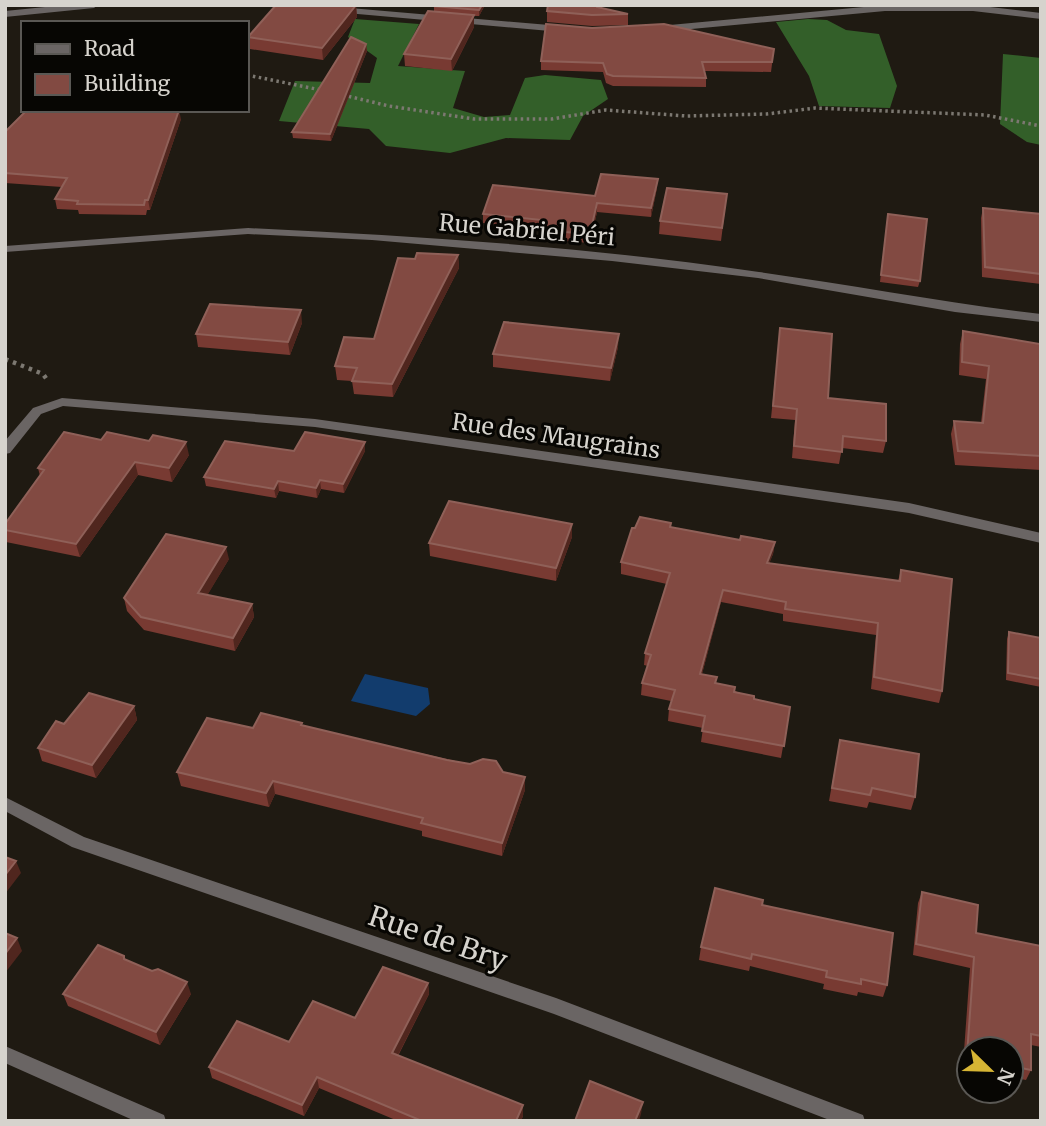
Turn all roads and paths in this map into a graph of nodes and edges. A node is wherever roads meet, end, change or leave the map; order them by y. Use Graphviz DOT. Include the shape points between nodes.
graph roads {
  1 [pos="94,5"];
  2 [pos="331,9"];
  3 [pos="5,14"];
  4 [pos="1041,16"];
  5 [pos="578,30"];
  6 [pos="642,30"];
  7 [pos="248,75"];
  8 [pos="324,91"];
  9 [pos="337,94"];
  10 [pos="1041,126"];
  11 [pos="5,248"];
  12 [pos="1041,318"];
  13 [pos="5,359"];
  14 [pos="62,402"];
  15 [pos="5,450"];
  16 [pos="1041,538"];
  17 [pos="5,803"];
  18 [pos="5,1054"];
  19 [pos="157,1121"];
  20 [pos="856,1121"];
  1 -- 3 [label="street"];
  2 -- 5 [label="street"];
  4 -- 6 [label="street" via="973,8 884,8"];
  7 -- 8 [label="path"];
  9 -- 10 [label="path" via="474,119 552,119 606,110 685,116 815,108 985,115"];
  11 -- 12 [label="street, Rue Gabriel Péri" via="248,231 372,237 758,275"];
  13 -- 14 [label="path" via="43,374"];
  14 -- 15 [label="street" via="37,411"];
  14 -- 16 [label="street, Rue des Maugrains" via="315,423 909,508"];
  17 -- 20 [label="street, Rue de Bry" via="78,842 556,1006"];
  18 -- 19 [label="street"];
}
